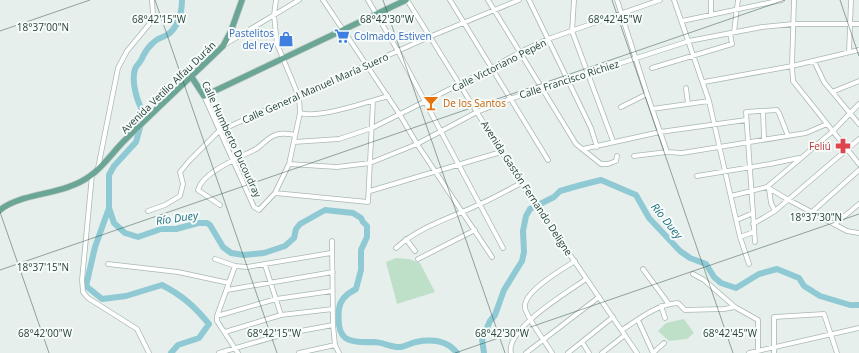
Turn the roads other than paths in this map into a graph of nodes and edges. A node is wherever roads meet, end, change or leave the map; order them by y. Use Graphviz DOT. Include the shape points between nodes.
graph roads {
  1 [pos="152,0"];
  2 [pos="242,0"];
  3 [pos="276,0"];
  4 [pos="299,0"];
  5 [pos="323,0"];
  6 [pos="368,0"];
  7 [pos="407,0"];
  8 [pos="450,0"];
  9 [pos="488,0"];
  10 [pos="519,0"];
  11 [pos="529,0"];
  12 [pos="574,0"];
  13 [pos="617,0"];
  14 [pos="660,0"];
  15 [pos="674,0"];
  16 [pos="711,0"];
  17 [pos="738,0"];
  18 [pos="782,0"];
  19 [pos="794,0"];
  20 [pos="851,0"];
  21 [pos="763,2"];
  22 [pos="738,9"];
  23 [pos="494,10"];
  24 [pos="274,14"];
  25 [pos="377,14"];
  26 [pos="622,14"];
  27 [pos="710,15"];
  28 [pos="682,21"];
  29 [pos="464,23"];
  30 [pos="793,24"];
  31 [pos="851,24"];
  32 [pos="859,24"];
  33 [pos="344,29"];
  34 [pos="572,30"];
  35 [pos="732,32"];
  36 [pos="429,37"];
  37 [pos="548,39"];
  38 [pos="689,41"];
  39 [pos="223,46"];
  40 [pos="859,50"];
  41 [pos="398,51"];
  42 [pos="520,52"];
  43 [pos="849,52"];
  44 [pos="694,54"];
  45 [pos="635,58"];
  46 [pos="284,59"];
  47 [pos="814,61"];
  48 [pos="366,65"];
  49 [pos="792,66"];
  50 [pos="492,68"];
  51 [pos="652,68"];
  52 [pos="587,73"];
  53 [pos="191,76"];
  54 [pos="567,80"];
  55 [pos="859,80"];
  56 [pos="704,82"];
  57 [pos="460,84"];
  58 [pos="686,88"];
  59 [pos="542,89"];
  60 [pos="832,92"];
  61 [pos="647,94"];
  62 [pos="204,96"];
  63 [pos="299,96"];
  64 [pos="388,96"];
  65 [pos="510,99"];
  66 [pos="373,101"];
  67 [pos="709,101"];
  68 [pos="426,102"];
  69 [pos="688,104"];
  70 [pos="859,104"];
  71 [pos="621,107"];
  72 [pos="652,109"];
  73 [pos="763,111"];
  74 [pos="477,112"];
  75 [pos="300,113"];
  76 [pos="850,113"];
  77 [pos="400,114"];
  78 [pos="746,120"];
  79 [pos="715,124"];
  80 [pos="827,124"];
  81 [pos="859,124"];
  82 [pos="372,128"];
  83 [pos="440,130"];
  84 [pos="219,131"];
  85 [pos="833,131"];
  86 [pos="660,132"];
  87 [pos="295,135"];
  88 [pos="788,136"];
  89 [pos="764,139"];
  90 [pos="859,139"];
  91 [pos="613,141"];
  92 [pos="294,142"];
  93 [pos="748,142"];
  94 [pos="417,144"];
  95 [pos="597,147"];
  96 [pos="721,147"];
  97 [pos="583,149"];
  98 [pos="847,149"];
  99 [pos="501,152"];
  100 [pos="668,153"];
  101 [pos="617,156"];
  102 [pos="634,156"];
  103 [pos="802,157"];
  104 [pos="232,160"];
  105 [pos="548,160"];
  106 [pos="370,163"];
  107 [pos="289,164"];
  108 [pos="859,164"];
  109 [pos="459,165"];
  110 [pos="750,166"];
  111 [pos="98,168"];
  112 [pos="859,170"];
  113 [pos="726,171"];
  114 [pos="435,172"];
  115 [pos="92,175"];
  116 [pos="697,176"];
  117 [pos="521,183"];
  118 [pos="768,188"];
  119 [pos="370,191"];
  120 [pos="751,191"];
  121 [pos="275,194"];
  122 [pos="731,196"];
  123 [pos="787,199"];
  124 [pos="220,204"];
  125 [pos="480,204"];
  126 [pos="859,204"];
  127 [pos="0,210"];
  128 [pos="148,211"];
  129 [pos="775,211"];
  130 [pos="462,212"];
  131 [pos="812,212"];
  132 [pos="753,213"];
  133 [pos="737,220"];
  134 [pos="754,224"];
  135 [pos="835,224"];
  136 [pos="475,230"];
  137 [pos="754,232"];
  138 [pos="858,232"];
  139 [pos="740,237"];
  140 [pos="406,239"];
  141 [pos="332,241"];
  142 [pos="755,242"];
  143 [pos="396,248"];
  144 [pos="503,248"];
  145 [pos="415,251"];
  146 [pos="331,253"];
  147 [pos="492,257"];
  148 [pos="215,259"];
  149 [pos="418,259"];
  150 [pos="575,261"];
  151 [pos="108,264"];
  152 [pos="749,264"];
  153 [pos="264,265"];
  154 [pos="235,266"];
  155 [pos="643,269"];
  156 [pos="333,272"];
  157 [pos="693,274"];
  158 [pos="586,279"];
  159 [pos="270,282"];
  160 [pos="229,283"];
  161 [pos="226,290"];
  162 [pos="332,291"];
  163 [pos="599,297"];
  164 [pos="276,299"];
  165 [pos="668,304"];
  166 [pos="661,306"];
  167 [pos="735,307"];
  168 [pos="333,308"];
  169 [pos="281,315"];
  170 [pos="217,316"];
  171 [pos="613,317"];
  172 [pos="665,318"];
  173 [pos="531,320"];
  174 [pos="638,320"];
  175 [pos="333,325"];
  176 [pos="859,328"];
  177 [pos="622,330"];
  178 [pos="225,332"];
  179 [pos="832,334"];
  180 [pos="625,335"];
  181 [pos="544,340"];
  182 [pos="582,342"];
  183 [pos="664,343"];
  184 [pos="335,345"];
  185 [pos="774,347"];
  186 [pos="235,348"];
  187 [pos="758,351"];
  188 [pos="149,353"];
  189 [pos="219,353"];
  190 [pos="238,353"];
  191 [pos="299,353"];
  192 [pos="339,353"];
  193 [pos="511,353"];
  194 [pos="526,353"];
  195 [pos="552,353"];
  196 [pos="568,353"];
  197 [pos="589,353"];
  198 [pos="602,353"];
  199 [pos="637,353"];
  200 [pos="653,353"];
  201 [pos="750,353"];
  202 [pos="774,353"];
  203 [pos="837,353"];
  1 -- 111 [label="street" via="151,22 127,51 118,68"];
  2 -- 39 [label="main road, Avenida Vetilio Alfau Durán" via="231,32"];
  3 -- 24 [label="street"];
  4 -- 24 [label="street"];
  5 -- 33 [label="street"];
  6 -- 25 [label="street"];
  7 -- 25 [label="main road"];
  7 -- 36 [label="street, Avenida Gastón Fernando Deligne"];
  8 -- 29 [label="street"];
  9 -- 23 [label="street"];
  10 -- 23 [label="street, Calle General Manuel María Suero"];
  11 -- 37 [label="street"];
  12 -- 34 [label="street"];
  13 -- 26 [label="street"];
  14 -- 26 [label="street, Calle Victoriano Pepén"];
  15 -- 28 [label="street"];
  16 -- 27 [label="street"];
  17 -- 22 [label="street"];
  18 -- 21 [label="street"];
  19 -- 30 [label="street"];
  20 -- 31 [label="street"];
  21 -- 22 [label="street"];
  22 -- 27 [label="street"];
  22 -- 35 [label="street"];
  23 -- 29 [label="street, Calle General Manuel María Suero"];
  23 -- 42 [label="street"];
  24 -- 39 [label="street"];
  24 -- 46 [label="street" via="277,44"];
  25 -- 33 [label="main road"];
  25 -- 41 [label="street"];
  26 -- 34 [label="street, Calle Victoriano Pepén"];
  26 -- 45 [label="street"];
  27 -- 28 [label="street"];
  28 -- 38 [label="street"];
  29 -- 36 [label="street, Calle General Manuel María Suero"];
  29 -- 50 [label="street"];
  30 -- 31 [label="street, Calle Francisco Richiez"];
  30 -- 35 [label="street, Calle Francisco Richiez"];
  30 -- 49 [label="street"];
  31 -- 32 [label="street, Calle Francisco Richiez"];
  31 -- 43 [label="street"];
  33 -- 46 [label="main road"];
  33 -- 48 [label="street"];
  34 -- 37 [label="street, Calle Victoriano Pepén"];
  34 -- 52 [label="street"];
  35 -- 38 [label="street, Calle Francisco Richiez"];
  35 -- 44 [label="street" via="732,44"];
  36 -- 41 [label="street, Calle General Manuel María Suero"];
  36 -- 57 [label="street, Avenida Gastón Fernando Deligne"];
  37 -- 42 [label="street, Calle Victoriano Pepén"];
  37 -- 54 [label="street"];
  38 -- 44 [label="street"];
  38 -- 45 [label="street, Calle Francisco Richiez"];
  39 -- 53 [label="main road, Avenida Vetilio Alfau Durán"];
  40 -- 43 [label="street"];
  41 -- 48 [label="street, Calle General Manuel María Suero"];
  41 -- 68 [label="street"];
  42 -- 50 [label="street, Calle Victoriano Pepén"];
  42 -- 59 [label="street"];
  43 -- 47 [label="street"];
  44 -- 51 [label="street"];
  44 -- 56 [label="street"];
  45 -- 52 [label="street, Calle Francisco Richiez"];
  45 -- 61 [label="street"];
  46 -- 62 [label="main road"];
  46 -- 63 [label="street"];
  47 -- 49 [label="street"];
  47 -- 60 [label="street"];
  48 -- 63 [label="street, Calle General Manuel María Suero"];
  48 -- 64 [label="street"];
  49 -- 56 [label="street"];
  49 -- 80 [label="street" via="796,88"];
  50 -- 57 [label="street, Calle Victoriano Pepén"];
  50 -- 65 [label="street"];
  52 -- 54 [label="street, Calle Francisco Richiez"];
  52 -- 91 [label="street"];
  53 -- 62 [label="main road, Calle Humberto Ducoudray"];
  53 -- 111 [label="main road, Avenida Vetilio Alfau Durán"];
  54 -- 59 [label="street, Calle Francisco Richiez"];
  54 -- 95 [label="street" via="591,128"];
  55 -- 60 [label="street"];
  56 -- 67 [label="street"];
  57 -- 68 [label="street, Calle Victoriano Pepén"];
  57 -- 74 [label="street, Avenida Gastón Fernando Deligne"];
  58 -- 69 [label="street"];
  59 -- 65 [label="street, Calle Francisco Richiez"];
  59 -- 97 [label="street" via="576,144"];
  60 -- 76 [label="street"];
  61 -- 71 [label="street"];
  61 -- 72 [label="street"];
  62 -- 84 [label="street, Calle Humberto Ducoudray"];
  63 -- 75 [label="street"];
  63 -- 84 [label="street, Calle General Manuel María Suero"];
  64 -- 66 [label="street"];
  64 -- 77 [label="street"];
  65 -- 74 [label="street, Calle Francisco Richiez"];
  65 -- 105 [label="street"];
  66 -- 75 [label="street" via="320,114"];
  66 -- 82 [label="street"];
  67 -- 69 [label="street"];
  67 -- 79 [label="street"];
  68 -- 77 [label="street, Calle Victoriano Pepén"];
  68 -- 83 [label="street"];
  69 -- 72 [label="street"];
  70 -- 76 [label="street"];
  72 -- 86 [label="street"];
  73 -- 78 [label="street" via="747,111"];
  73 -- 88 [label="street" via="779,112"];
  73 -- 89 [label="street"];
  74 -- 83 [label="street, Calle Francisco Richiez"];
  74 -- 99 [label="street, Avenida Gastón Fernando Deligne"];
  75 -- 87 [label="street"];
  76 -- 81 [label="street"];
  76 -- 85 [label="street"];
  77 -- 82 [label="street, Calle Victoriano Pepén"];
  77 -- 94 [label="street"];
  78 -- 79 [label="street"];
  78 -- 93 [label="street"];
  79 -- 86 [label="street"];
  79 -- 96 [label="street"];
  80 -- 85 [label="street"];
  80 -- 88 [label="street" via="806,133"];
  82 -- 92 [label="street, Calle Victoriano Pepén" via="339,139"];
  82 -- 106 [label="street"];
  83 -- 94 [label="street, Calle Francisco Richiez"];
  83 -- 109 [label="street"];
  84 -- 104 [label="street, Calle Humberto Ducoudray"];
  84 -- 128 [label="street, Calle General Manuel María Suero" via="180,172 180,196"];
  85 -- 98 [label="street"];
  85 -- 103 [label="street"];
  86 -- 91 [label="street"];
  86 -- 100 [label="street"];
  87 -- 92 [label="street"];
  87 -- 104 [label="street" via="281,133"];
  88 -- 89 [label="street"];
  89 -- 93 [label="street"];
  90 -- 98 [label="street"];
  91 -- 95 [label="street"];
  92 -- 107 [label="street"];
  93 -- 96 [label="street"];
  93 -- 110 [label="street"];
  94 -- 106 [label="street, Calle Francisco Richiez"];
  94 -- 114 [label="street"];
  95 -- 97 [label="street"];
  96 -- 100 [label="street"];
  96 -- 113 [label="street"];
  97 -- 101 [label="street" via="601,164 616,161"];
  98 -- 108 [label="street"];
  98 -- 123 [label="street"];
  99 -- 109 [label="street"];
  99 -- 117 [label="street, Avenida Gastón Fernando Deligne"];
  100 -- 102 [label="street"];
  103 -- 110 [label="street"];
  103 -- 118 [label="street"];
  104 -- 121 [label="street, Calle Humberto Ducoudray" via="256,210"];
  104 -- 124 [label="street" via="213,172 198,188 199,192"];
  106 -- 107 [label="street, Calle Francisco Richiez" via="337,167"];
  106 -- 119 [label="street"];
  107 -- 121 [label="street"];
  109 -- 114 [label="street"];
  109 -- 125 [label="street"];
  110 -- 113 [label="street"];
  110 -- 120 [label="street"];
  111 -- 115 [label="main road, Avenida Vetilio Alfau Durán"];
  112 -- 131 [label="street"];
  113 -- 116 [label="street"];
  113 -- 122 [label="street"];
  114 -- 119 [label="street"];
  114 -- 130 [label="street"];
  115 -- 127 [label="main road, Avenida Vetilio Alfau Durán" via="77,185 24,199"];
  115 -- 188 [label="street" via="82,274 83,292 88,298 136,329"];
  117 -- 125 [label="street"];
  117 -- 150 [label="street, Avenida Gastón Fernando Deligne"];
  118 -- 120 [label="street"];
  118 -- 123 [label="street"];
  118 -- 129 [label="street"];
  119 -- 121 [label="street" via="367,202"];
  120 -- 122 [label="street"];
  120 -- 132 [label="street"];
  122 -- 133 [label="street"];
  123 -- 129 [label="street"];
  123 -- 131 [label="street"];
  125 -- 130 [label="street"];
  125 -- 144 [label="street"];
  126 -- 135 [label="street"];
  129 -- 134 [label="street"];
  130 -- 136 [label="street"];
  130 -- 140 [label="street" via="424,228"];
  131 -- 135 [label="street"];
  132 -- 133 [label="street"];
  132 -- 134 [label="street"];
  133 -- 139 [label="street"];
  134 -- 137 [label="street"];
  135 -- 138 [label="street" via="847,231"];
  136 -- 147 [label="street"];
  136 -- 149 [label="street"];
  137 -- 139 [label="street"];
  137 -- 142 [label="street"];
  139 -- 152 [label="street"];
  140 -- 143 [label="street"];
  140 -- 145 [label="street"];
  141 -- 146 [label="street"];
  146 -- 153 [label="street"];
  146 -- 156 [label="street"];
  148 -- 154 [label="street"];
  150 -- 158 [label="street, Avenida Gastón Fernando Deligne"];
  150 -- 173 [label="street" via="533,291 525,307"];
  151 -- 160 [label="street" via="178,272"];
  153 -- 154 [label="street"];
  153 -- 159 [label="street"];
  154 -- 160 [label="street"];
  155 -- 165 [label="street"];
  156 -- 159 [label="street"];
  156 -- 162 [label="street"];
  157 -- 167 [label="street" via="704,280"];
  158 -- 163 [label="street, Avenida Gastón Fernando Deligne"];
  158 -- 173 [label="street"];
  159 -- 161 [label="street"];
  159 -- 164 [label="street"];
  160 -- 161 [label="street"];
  161 -- 170 [label="street"];
  162 -- 164 [label="street"];
  162 -- 168 [label="street"];
  163 -- 171 [label="street, Avenida Gastón Fernando Deligne"];
  163 -- 181 [label="street"];
  164 -- 169 [label="street"];
  164 -- 170 [label="street"];
  165 -- 166 [label="street"];
  165 -- 167 [label="street" via="678,303 685,310"];
  166 -- 172 [label="street"];
  166 -- 174 [label="street"];
  167 -- 187 [label="street" via="758,320"];
  168 -- 169 [label="street"];
  168 -- 175 [label="street"];
  169 -- 178 [label="street"];
  170 -- 178 [label="street" via="217,321"];
  171 -- 177 [label="street, Avenida Gastón Fernando Deligne"];
  171 -- 182 [label="street"];
  173 -- 181 [label="street"];
  173 -- 193 [label="street" via="512,340"];
  174 -- 177 [label="street"];
  174 -- 200 [label="street"];
  175 -- 184 [label="street"];
  175 -- 186 [label="street" via="284,334"];
  176 -- 179 [label="street"];
  177 -- 180 [label="street, Avenida Gastón Fernando Deligne"];
  178 -- 186 [label="street"];
  179 -- 185 [label="street"];
  179 -- 185 [label="street" via="824,314 774,317"];
  179 -- 203 [label="street"];
  180 -- 198 [label="street"];
  180 -- 199 [label="street, Avenida Gastón Fernando Deligne"];
  181 -- 194 [label="street"];
  181 -- 195 [label="street"];
  182 -- 196 [label="street"];
  182 -- 197 [label="street"];
  183 -- 200 [label="street"];
  184 -- 191 [label="street"];
  184 -- 192 [label="street"];
  185 -- 187 [label="street"];
  185 -- 202 [label="street"];
  186 -- 189 [label="street"];
  186 -- 190 [label="street"];
  187 -- 201 [label="street"];
}
